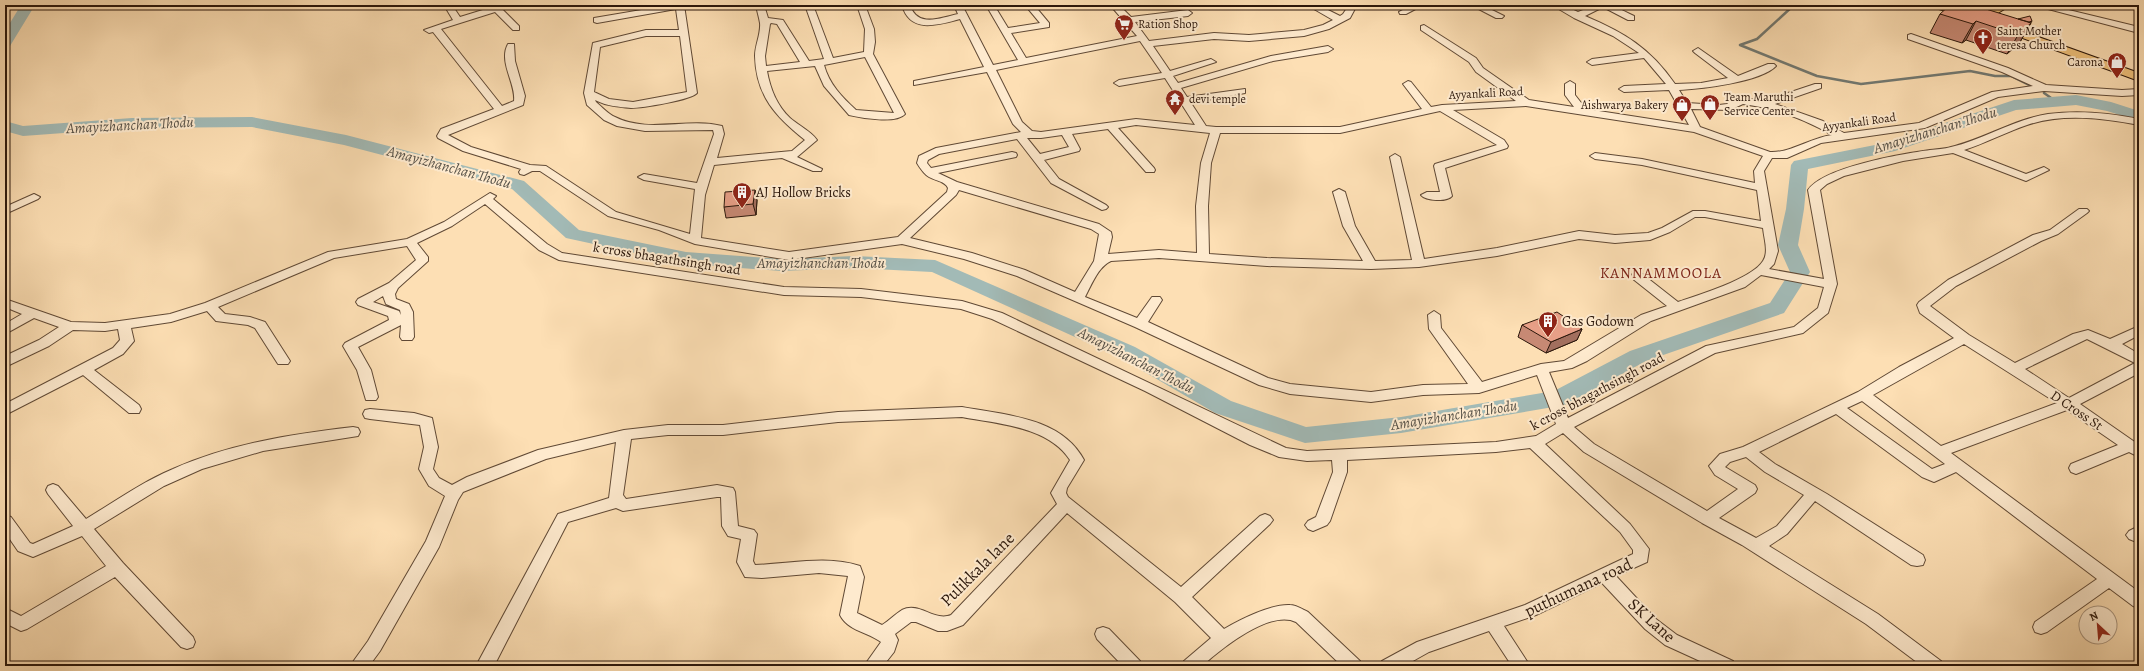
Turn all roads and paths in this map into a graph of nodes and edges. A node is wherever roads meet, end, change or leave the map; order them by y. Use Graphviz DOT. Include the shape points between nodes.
graph roads {
  1 [pos="448,5"];
  2 [pos="508,5"];
  3 [pos="680,5"];
  4 [pos="760,5"];
  5 [pos="809,5"];
  6 [pos="861,5"];
  7 [pos="906,5"];
  8 [pos="958,5"];
  9 [pos="990,5"];
  10 [pos="1029,5"];
  11 [pos="1114,5"];
  12 [pos="1311,5"];
  13 [pos="1353,5"];
  14 [pos="1419,5"];
  15 [pos="1475,5"];
  16 [pos="1556,5"];
  17 [pos="1601,5"];
  18 [pos="1605,5"];
  19 [pos="1937,5"];
  20 [pos="2006,5"];
  21 [pos="2037,5"];
  22 [pos="1163,7"];
  23 [pos="497,9"];
  24 [pos="1403,12"];
  25 [pos="1188,13"];
  26 [pos="1991,13"];
  27 [pos="2106,13"];
  28 [pos="964,15"];
  29 [pos="1499,16"];
  30 [pos="1577,16"];
  31 [pos="1970,16"];
  32 [pos="1126,17"];
  33 [pos="1632,18"];
  34 [pos="597,20"];
  35 [pos="1340,20"];
  36 [pos="2094,20"];
  37 [pos="458,22"];
  38 [pos="765,23"];
  39 [pos="516,28"];
  40 [pos="1424,28"];
  41 [pos="2008,29"];
  42 [pos="2139,30"];
  43 [pos="1006,31"];
  44 [pos="685,33"];
  45 [pos="1911,37"];
  46 [pos="1145,41"];
  47 [pos="511,46"];
  48 [pos="1328,49"];
  49 [pos="1698,51"];
  50 [pos="868,54"];
  51 [pos="1646,55"];
  52 [pos="1023,61"];
  53 [pos="824,62"];
  54 [pos="1211,62"];
  55 [pos="1592,62"];
  56 [pos="806,64"];
  57 [pos="1771,66"];
  58 [pos="991,68"];
  59 [pos="763,69"];
  60 [pos="1167,75"];
  61 [pos="2139,77"];
  62 [pos="1736,80"];
  63 [pos="917,83"];
  64 [pos="1119,83"];
  65 [pos="1408,84"];
  66 [pos="1570,84"];
  67 [pos="1818,86"];
  68 [pos="1175,87"];
  69 [pos="1672,87"];
  70 [pos="2044,88"];
  71 [pos="1624,89"];
  72 [pos="1241,90"];
  73 [pos="2139,92"];
  74 [pos="589,93"];
  75 [pos="1184,101"];
  76 [pos="1526,103"];
  77 [pos="1765,104"];
  78 [pos="1686,106"];
  79 [pos="1442,108"];
  80 [pos="500,110"];
  81 [pos="1428,111"];
  82 [pos="1584,113"];
  83 [pos="2139,122"];
  84 [pos="1110,125"];
  85 [pos="1203,129"];
  86 [pos="1696,129"];
  87 [pos="1216,130"];
  88 [pos="1066,132"];
  89 [pos="1025,135"];
  90 [pos="1842,137"];
  91 [pos="1954,150"];
  92 [pos="1012,155"];
  93 [pos="1769,155"];
  94 [pos="786,156"];
  95 [pos="1595,156"];
  96 [pos="1395,157"];
  97 [pos="1037,158"];
  98 [pos="710,162"];
  99 [pos="817,169"];
  100 [pos="1150,170"];
  101 [pos="2044,170"];
  102 [pos="929,172"];
  103 [pos="644,177"];
  104 [pos="953,185"];
  105 [pos="702,188"];
  106 [pos="1762,188"];
  107 [pos="1339,192"];
  108 [pos="1427,195"];
  109 [pos="34,197"];
  110 [pos="1102,207"];
  111 [pos="5,211"];
  112 [pos="2083,211"];
  113 [pos="1768,226"];
  114 [pos="695,240"];
  115 [pos="902,240"];
  116 [pos="410,242"];
  117 [pos="1203,256"];
  118 [pos="1100,261"];
  119 [pos="1419,263"];
  120 [pos="1371,265"];
  121 [pos="1760,271"];
  122 [pos="1637,276"];
  123 [pos="1830,284"];
  124 [pos="393,286"];
  125 [pos="1078,298"];
  126 [pos="1156,300"];
  127 [pos="5,303"];
  128 [pos="209,306"];
  129 [pos="1677,308"];
  130 [pos="34,312"];
  131 [pos="1434,315"];
  132 [pos="1140,324"];
  133 [pos="124,325"];
  134 [pos="70,326"];
  135 [pos="5,330"];
  136 [pos="2139,330"];
  137 [pos="407,337"];
  138 [pos="1964,338"];
  139 [pos="2115,346"];
  140 [pos="2139,360"];
  141 [pos="283,361"];
  142 [pos="5,362"];
  143 [pos="2139,367"];
  144 [pos="84,369"];
  145 [pos="1541,369"];
  146 [pos="2015,369"];
  147 [pos="1479,388"];
  148 [pos="1863,395"];
  149 [pos="371,397"];
  150 [pos="2069,404"];
  151 [pos="1838,408"];
  152 [pos="134,409"];
  153 [pos="5,410"];
  154 [pos="370,414"];
  155 [pos="1564,426"];
  156 [pos="353,432"];
  157 [pos="624,435"];
  158 [pos="1533,442"];
  159 [pos="2134,449"];
  160 [pos="1748,451"];
  161 [pos="1940,452"];
  162 [pos="1339,455"];
  163 [pos="1957,465"];
  164 [pos="2076,468"];
  165 [pos="53,490"];
  166 [pos="454,494"];
  167 [pos="1813,494"];
  168 [pos="618,501"];
  169 [pos="1066,504"];
  170 [pos="1707,519"];
  171 [pos="1265,520"];
  172 [pos="6,521"];
  173 [pos="1313,525"];
  174 [pos="85,528"];
  175 [pos="1756,546"];
  176 [pos="1917,560"];
  177 [pos="117,568"];
  178 [pos="1605,575"];
  179 [pos="2109,579"];
  180 [pos="1181,597"];
  181 [pos="2139,601"];
  182 [pos="5,615"];
  183 [pos="1494,624"];
  184 [pos="2041,627"];
  185 [pos="885,633"];
  186 [pos="1103,634"];
  187 [pos="1223,638"];
  188 [pos="187,642"];
  189 [pos="1351,665"];
  190 [pos="359,666"];
  191 [pos="485,666"];
  192 [pos="873,666"];
  193 [pos="1134,666"];
  194 [pos="1190,666"];
  195 [pos="1388,666"];
  196 [pos="1521,666"];
  197 [pos="1727,666"];
  198 [pos="1935,666"];
  1 -- 37 [label="street"];
  2 -- 23 [label="street"];
  3 -- 34 [label="street"];
  3 -- 44 [label="street"];
  4 -- 38 [label="street"];
  5 -- 53 [label="street" via="824,44"];
  6 -- 50 [label="street" via="867,19 871,42"];
  7 -- 28 [label="street" via="910,16 924,23"];
  8 -- 28 [label="street"];
  9 -- 43 [label="street"];
  10 -- 43 [label="street" via="1046,25"];
  11 -- 32 [label="street"];
  12 -- 35 [label="street"];
  13 -- 35 [label="street" via="1347,16"];
  14 -- 24 [label="street"];
  15 -- 29 [label="street"];
  16 -- 30 [label="street"];
  17 -- 30 [label="street"];
  18 -- 33 [label="street"];
  19 -- 31 [label="main road"];
  20 -- 26 [label="main road"];
  21 -- 36 [label="street"];
  22 -- 32 [label="street"];
  23 -- 37 [label="street"];
  23 -- 39 [label="street"];
  25 -- 32 [label="street"];
  26 -- 31 [label="main road" via="1978,17"];
  26 -- 41 [label="main road" via="1996,22"];
  27 -- 36 [label="street"];
  28 -- 58 [label="street"];
  30 -- 51 [label="street" via="1628,40"];
  31 -- 41 [label="main road"];
  32 -- 46 [label="street"];
  35 -- 46 [label="street" via="1326,28 1304,33 1249,38 1214,36"];
  36 -- 42 [label="street"];
  37 -- 80 [label="street" via="429,30 435,28"];
  38 -- 56 [label="street" via="770,20 780,22"];
  38 -- 59 [label="street" via="760,56"];
  40 -- 76 [label="street" via="1473,60 1479,70"];
  41 -- 61 [label="main road"];
  43 -- 52 [label="street"];
  44 -- 74 [label="street" via="646,33 596,45"];
  44 -- 74 [label="street" via="692,93 633,105 607,102"];
  45 -- 70 [label="street" via="2005,70"];
  46 -- 52 [label="street"];
  46 -- 60 [label="street"];
  47 -- 80 [label="street" via="508,57 520,103"];
  48 -- 68 [label="street" via="1311,50"];
  49 -- 62 [label="street"];
  50 -- 53 [label="street"];
  50 -- 53 [label="street" via="900,114 890,117 853,114 826,83 820,72"];
  51 -- 55 [label="street"];
  51 -- 69 [label="street"];
  52 -- 58 [label="street"];
  53 -- 56 [label="street"];
  54 -- 60 [label="street"];
  56 -- 59 [label="street"];
  57 -- 62 [label="street"];
  58 -- 63 [label="street"];
  58 -- 89 [label="street"];
  59 -- 94 [label="street" via="765,86 774,104 786,120 812,140 802,150"];
  60 -- 64 [label="street"];
  60 -- 68 [label="street"];
  62 -- 69 [label="street" via="1701,86"];
  65 -- 81 [label="street"];
  66 -- 82 [label="street" via="1570,95"];
  67 -- 77 [label="street"];
  68 -- 75 [label="street"];
  69 -- 71 [label="street"];
  69 -- 78 [label="street"];
  70 -- 73 [label="street, Ayyankali Road"];
  70 -- 90 [label="street, Ayyankali Road" via="1996,94 1921,126"];
  72 -- 75 [label="street"];
  74 -- 98 [label="street" via="591,103 610,119 626,125 718,128 719,134"];
  75 -- 85 [label="street"];
  76 -- 79 [label="street, Ayyankali Road"];
  76 -- 82 [label="street, Ayyankali Road"];
  77 -- 78 [label="street" via="1743,101 1736,102 1730,107 1719,108"];
  77 -- 90 [label="street" via="1819,124"];
  78 -- 86 [label="street"];
  79 -- 81 [label="street, Ayyankali Road"];
  79 -- 108 [label="street" via="1503,146 1439,166 1446,196"];
  80 -- 114 [label="street" via="445,131 442,136 467,149 526,170 542,168 612,214"];
  81 -- 87 [label="street, Ayyankali Road" via="1340,130"];
  82 -- 86 [label="street, Ayyankali Road"];
  83 -- 91 [label="street, k cross bhagathsingh road" via="2092,115 2048,118 2017,124"];
  84 -- 85 [label="street, Ayyankali Road" via="1136,122"];
  84 -- 88 [label="street, Ayyankali Road"];
  84 -- 100 [label="street"];
  85 -- 87 [label="street, Ayyankali Road"];
  86 -- 93 [label="street, Ayyankali Road"];
  87 -- 117 [label="street" via="1206,163 1202,206"];
  88 -- 89 [label="street, Ayyankali Road"];
  88 -- 97 [label="street" via="1075,149"];
  89 -- 97 [label="street"];
  89 -- 102 [label="street, Ayyankali Road" via="936,151 923,158 922,163"];
  90 -- 93 [label="street, Ayyankali Road" via="1819,140 1783,156"];
  91 -- 101 [label="street" via="2026,178"];
  91 -- 123 [label="street, k cross bhagathsingh road" via="1865,167 1818,183 1814,190"];
  92 -- 102 [label="street"];
  93 -- 106 [label="street" via="1759,171"];
  94 -- 98 [label="street"];
  94 -- 99 [label="street"];
  95 -- 106 [label="street" via="1642,162"];
  96 -- 119 [label="street"];
  97 -- 110 [label="street" via="1055,181"];
  98 -- 105 [label="street"];
  102 -- 104 [label="street"];
  103 -- 105 [label="street"];
  104 -- 115 [label="street" via="952,193"];
  104 -- 118 [label="street" via="985,191 1029,208 1095,226 1105,232 1106,237"];
  105 -- 114 [label="street" via="696,213"];
  106 -- 113 [label="street"];
  107 -- 120 [label="street" via="1349,226"];
  109 -- 111 [label="street"];
  112 -- 138 [label="street, D Cross St" via="2054,232 2037,238 1952,283 1923,305 1924,310"];
  113 -- 119 [label="street" via="1693,214 1650,236 1615,239 1579,235 1497,252"];
  113 -- 121 [label="street" via="1772,251 1768,264"];
  114 -- 115 [label="street" via="789,256"];
  115 -- 125 [label="street" via="968,256 1021,273"];
  116 -- 124 [label="street" via="422,257 422,261"];
  116 -- 128 [label="street" via="332,255"];
  116 -- 162 [label="street, k cross bhagathsingh road" via="448,224 487,198 543,247 559,256 646,272 784,291 861,293 962,305 998,316 1255,441 1284,452 1307,456"];
  117 -- 118 [label="street" via="1159,254 1109,257"];
  117 -- 120 [label="street" via="1267,262"];
  118 -- 125 [label="street"];
  119 -- 120 [label="street"];
  121 -- 123 [label="street"];
  121 -- 129 [label="street" via="1741,284"];
  122 -- 129 [label="street"];
  123 -- 155 [label="street, k cross bhagathsingh road" via="1824,310 1798,330 1711,349"];
  124 -- 137 [label="street" via="388,294 389,299 405,307"];
  124 -- 149 [label="street" via="362,302 394,314 396,322 350,346 361,361"];
  125 -- 132 [label="street"];
  126 -- 132 [label="street"];
  127 -- 130 [label="street"];
  128 -- 133 [label="street" via="171,318"];
  128 -- 141 [label="street" via="221,318 250,321 260,325"];
  129 -- 145 [label="street" via="1646,318 1567,365"];
  130 -- 134 [label="street"];
  130 -- 135 [label="street"];
  131 -- 147 [label="street" via="1435,328"];
  132 -- 147 [label="street" via="1264,382 1290,389 1371,397 1423,390"];
  133 -- 134 [label="street"];
  133 -- 144 [label="street" via="127,341 124,346"];
  134 -- 142 [label="street" via="44,343"];
  136 -- 139 [label="street" via="2114,342"];
  138 -- 146 [label="street, D Cross St"];
  138 -- 148 [label="street"];
  139 -- 140 [label="street"];
  139 -- 146 [label="street" via="2088,334"];
  143 -- 150 [label="street"];
  144 -- 152 [label="street"];
  144 -- 153 [label="street"];
  145 -- 147 [label="street"];
  145 -- 155 [label="street"];
  146 -- 150 [label="street, D Cross St"];
  148 -- 151 [label="street"];
  148 -- 161 [label="street"];
  150 -- 159 [label="street, D Cross St"];
  150 -- 161 [label="street"];
  151 -- 160 [label="street"];
  151 -- 163 [label="street" via="1927,473 1934,476"];
  154 -- 166 [label="street" via="417,417 427,422 431,447 426,469 434,482"];
  155 -- 158 [label="street, k cross bhagathsingh road"];
  155 -- 170 [label="street" via="1589,448"];
  156 -- 174 [label="street" via="278,443 177,473"];
  157 -- 166 [label="street" via="543,454 472,481 458,488"];
  157 -- 168 [label="street" via="616,487"];
  157 -- 169 [label="street" via="668,430 723,430 838,417 962,412 1034,426 1059,440 1077,460 1074,469 1059,486 1058,493"];
  158 -- 162 [label="street, k cross bhagathsingh road" via="1496,447"];
  158 -- 178 [label="street, puthumana road" via="1625,528 1641,549 1641,558"];
  159 -- 164 [label="street"];
  160 -- 167 [label="street" via="1770,468"];
  160 -- 170 [label="street" via="1726,458 1716,466 1750,489"];
  161 -- 163 [label="street"];
  162 -- 173 [label="street" via="1340,472 1322,521"];
  163 -- 179 [label="street"];
  165 -- 174 [label="street"];
  166 -- 190 [label="street" via="433,543 374,646"];
  167 -- 175 [label="street" via="1782,530"];
  167 -- 176 [label="street"];
  168 -- 185 [label="street" via="628,506 728,492 730,526 733,532 748,534 745,562 751,572 848,568 854,571 856,577 848,615 852,620"];
  168 -- 191 [label="street" via="563,518"];
  169 -- 180 [label="street"];
  169 -- 185 [label="street, Pulikkala lane" via="957,620 938,624 917,615 908,615"];
  170 -- 175 [label="street"];
  171 -- 180 [label="street"];
  172 -- 174 [label="street" via="24,547 33,551 57,543"];
  174 -- 177 [label="street"];
  175 -- 198 [label="street" via="1872,619"];
  177 -- 182 [label="street" via="21,624"];
  177 -- 188 [label="street"];
  178 -- 183 [label="street, puthumana road"];
  178 -- 197 [label="street, SK Lane" via="1659,631 1681,646"];
  179 -- 181 [label="street"];
  179 -- 184 [label="street"];
  180 -- 187 [label="street"];
  183 -- 195 [label="street, puthumana road" via="1423,647"];
  183 -- 196 [label="street"];
  185 -- 192 [label="street" via="890,640 888,647"];
  186 -- 193 [label="street"];
  187 -- 189 [label="street" via="1247,624 1281,612 1292,612 1302,617"];
  187 -- 194 [label="street"];
}
